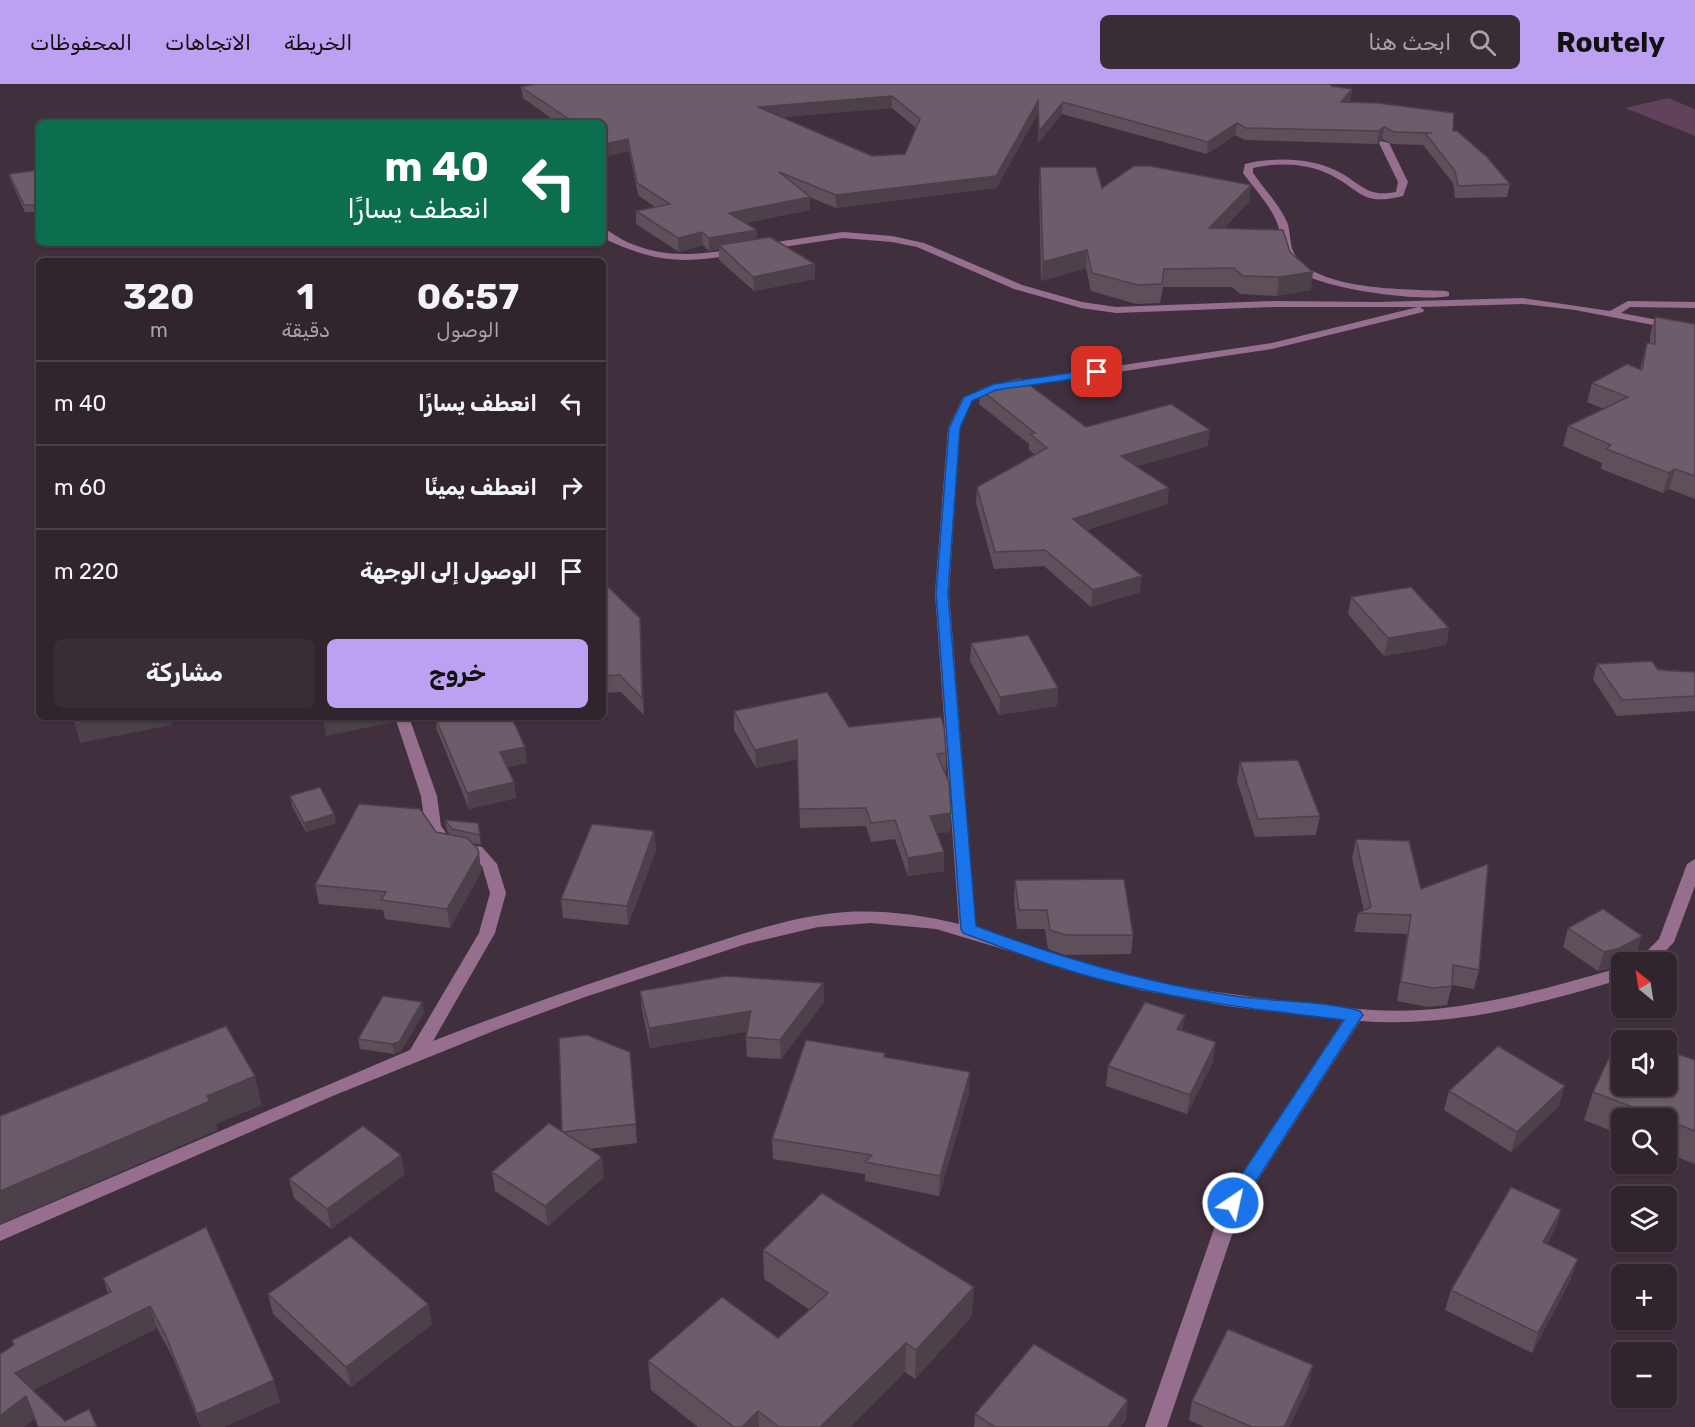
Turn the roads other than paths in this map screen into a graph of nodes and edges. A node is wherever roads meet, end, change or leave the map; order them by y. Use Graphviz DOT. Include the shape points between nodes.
graph roads {
  1 [pos="1384,143"];
  2 [pos="606,236"];
  3 [pos="1504,301"];
  4 [pos="1444,303"];
  5 [pos="1695,305"];
  6 [pos="1612,314"];
  7 [pos="1695,330"];
  8 [pos="403,720"];
  9 [pos="1695,864"];
  10 [pos="968,929"];
  11 [pos="1656,952"];
  12 [pos="1611,976"];
  13 [pos="1355,1015"];
  14 [pos="417,1053"];
  15 [pos="0,1233"];
  16 [pos="1156,1427"];
  1 -- 3 [label="street" via="1403,182 1400,194 1383,199 1365,196 1322,168 1285,163 1248,166 1248,173 1284,225 1288,253 1300,270 1370,289"];
  2 -- 4 [label="street" via="638,252 668,260 833,236 892,239 920,245 1018,287 1081,305 1116,310"];
  3 -- 4 [label="street"];
  3 -- 6 [label="street"];
  4 -- 10 [label="street" via="1272,346 994,387 968,399 954,428 942,593"];
  5 -- 6 [label="street" via="1628,304"];
  6 -- 7 [label="street"];
  8 -- 14 [label="street" via="429,796 433,826 447,845 476,851 489,864 498,893 487,933"];
  9 -- 11 [label="street" via="1666,942"];
  10 -- 13 [label="street" via="1118,979 1228,1001"];
  10 -- 14 [label="street" via="923,920 870,917 806,921 622,979"];
  12 -- 13 [label="street" via="1488,1007 1421,1016"];
  13 -- 16 [label="street" via="1233,1203"];
  14 -- 15 [label="street"];
}
